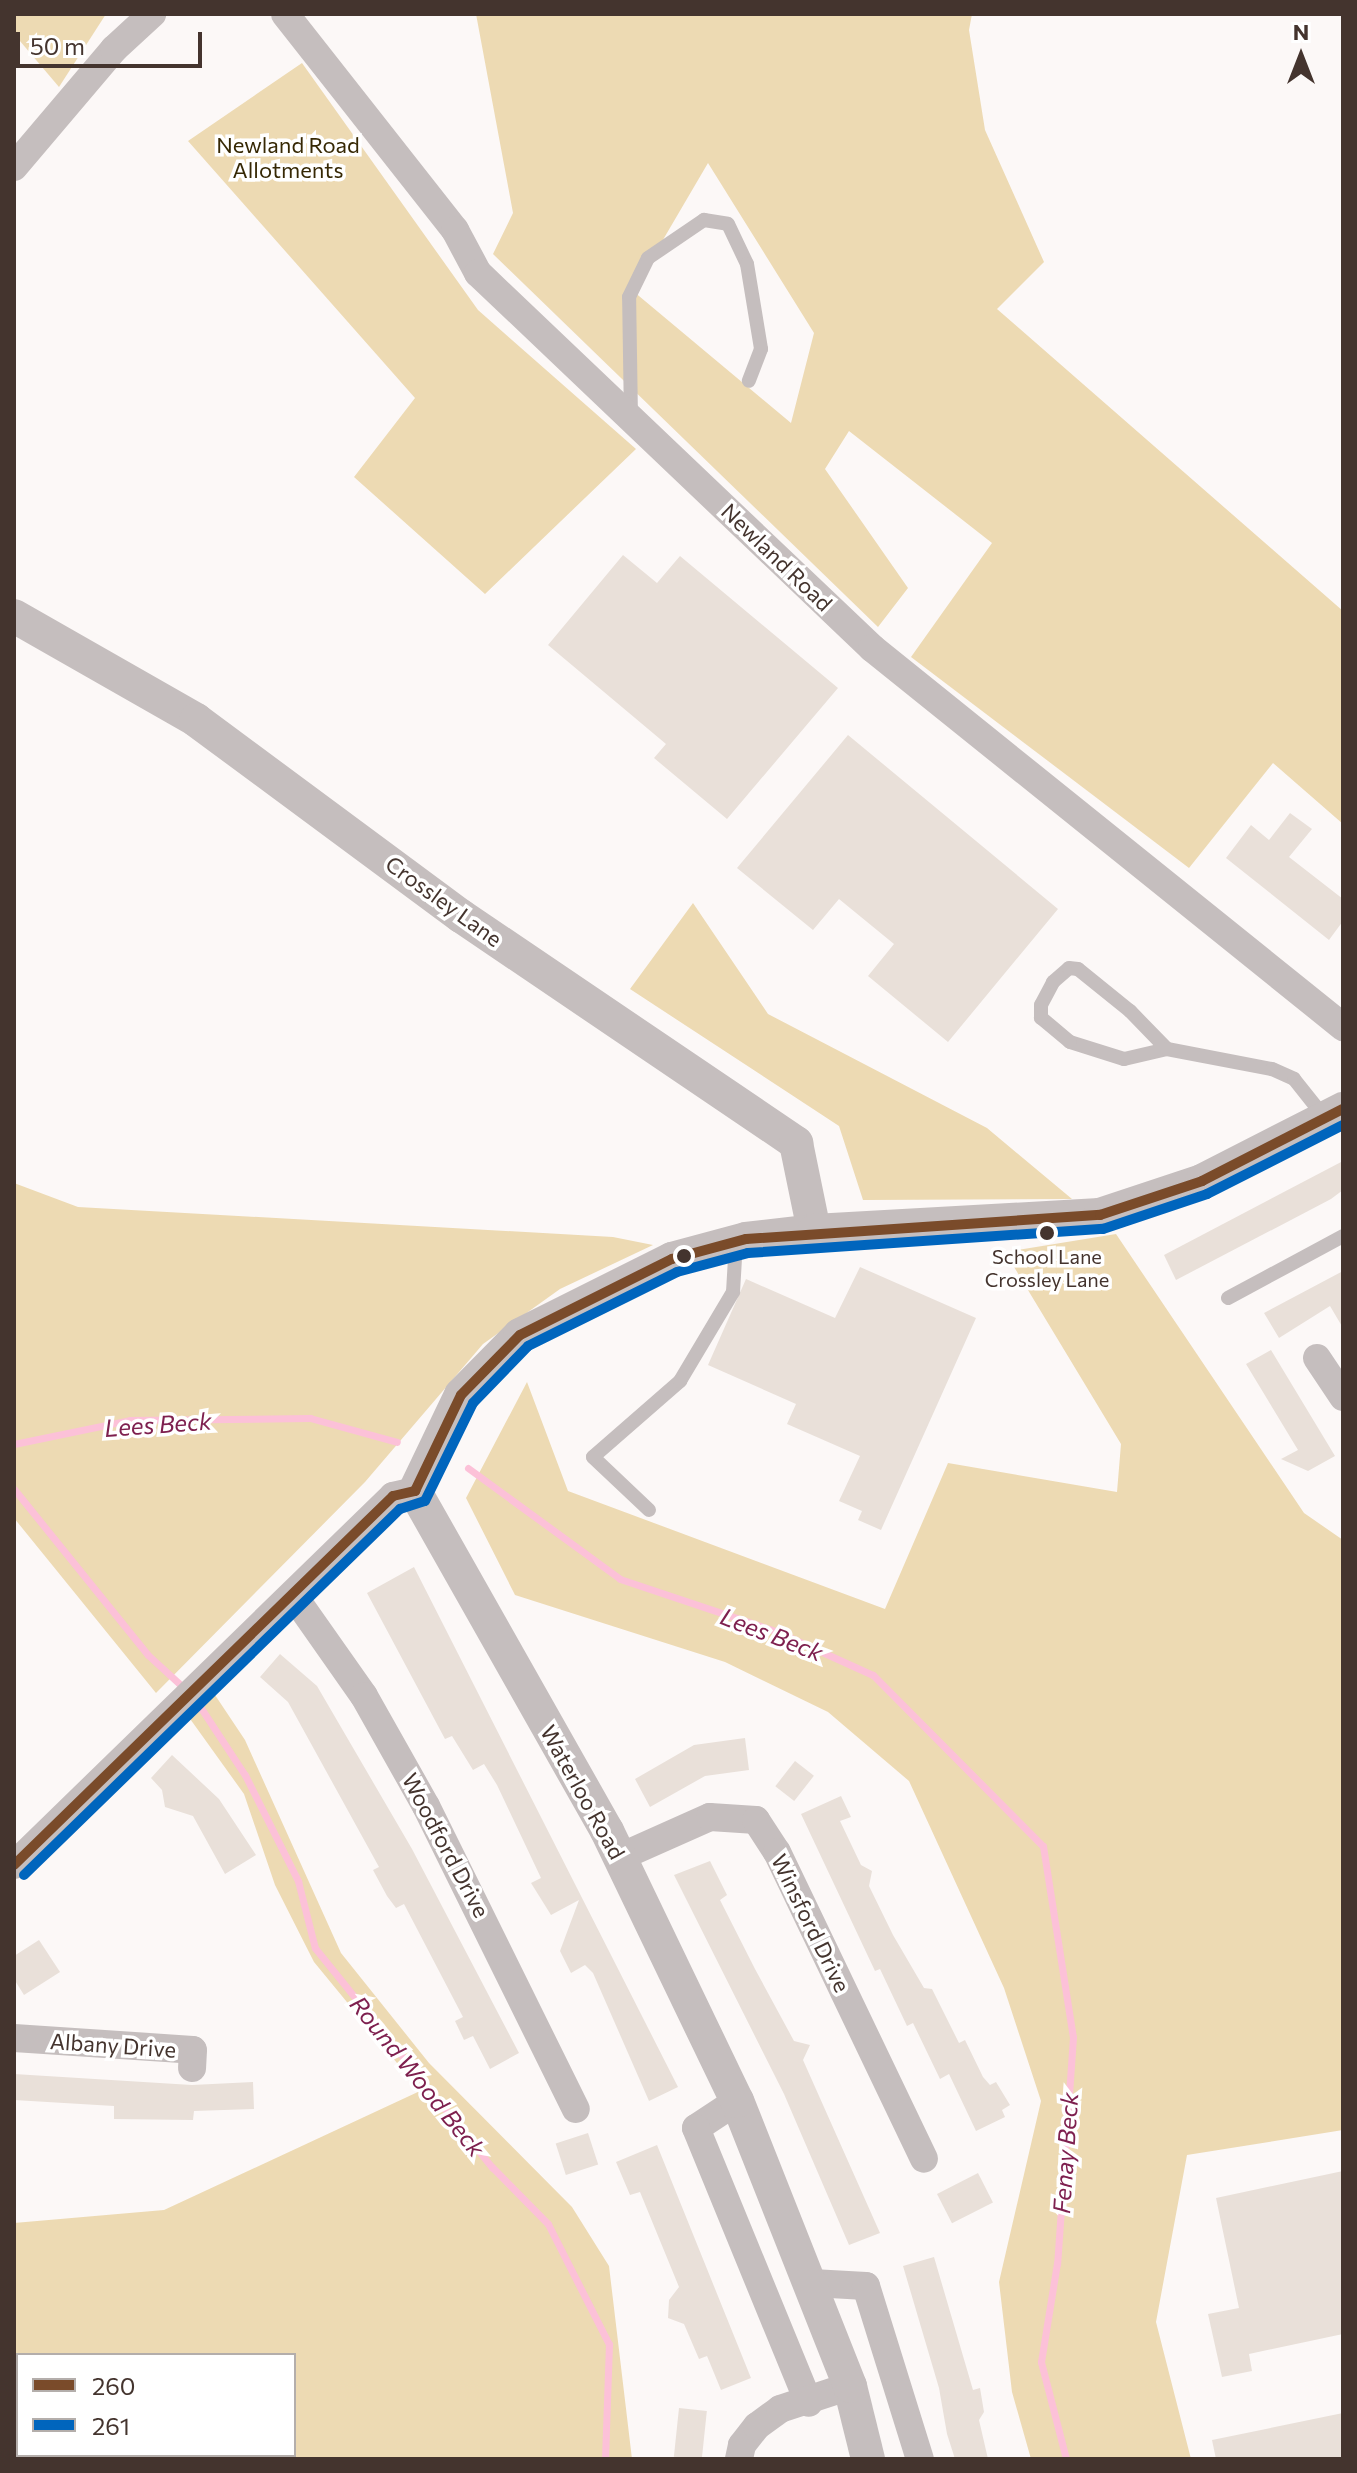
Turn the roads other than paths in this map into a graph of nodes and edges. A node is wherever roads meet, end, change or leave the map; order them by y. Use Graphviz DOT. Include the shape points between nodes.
graph roads {
  1 [pos="152,14"];
  2 [pos="285,14"];
  3 [pos="14,167"];
  4 [pos="749,381"];
  5 [pos="631,419"];
  6 [pos="14,616"];
  7 [pos="1343,1027"];
  8 [pos="1167,1049"];
  9 [pos="1334,1114"];
  10 [pos="814,1231"];
  11 [pos="1343,1236"];
  12 [pos="736,1242"];
  13 [pos="1228,1298"];
  14 [pos="415,1491"];
  15 [pos="649,1510"];
  16 [pos="293,1595"];
  17 [pos="620,1857"];
  18 [pos="14,1865"];
  19 [pos="14,2038"];
  20 [pos="192,2068"];
  21 [pos="737,2101"];
  22 [pos="576,2109"];
  23 [pos="924,2159"];
  24 [pos="812,2283"];
  25 [pos="850,2386"];
  26 [pos="809,2403"];
  27 [pos="739,2459"];
  28 [pos="868,2459"];
  29 [pos="920,2459"];
  1 -- 3 [label="street" via="114,49"];
  2 -- 5 [label="street, Newland Road" via="455,230 478,273"];
  4 -- 5 [label="lane" via="761,349 747,264 728,224 704,220 648,258 629,297"];
  5 -- 7 [label="street, Newland Road" via="872,648"];
  6 -- 10 [label="street, Crossley Lane" via="196,720 461,916 796,1143"];
  8 -- 8 [label="lane" via="1078,969 1069,968 1053,982 1041,1005 1041,1018 1070,1042 1124,1059"];
  8 -- 9 [label="lane" via="1272,1069 1294,1079"];
  9 -- 10 [label="street" via="1202,1181 1100,1215"];
  10 -- 12 [label="street"];
  11 -- 13 [label="lane"];
  12 -- 14 [label="street" via="672,1259 520,1335 461,1395"];
  12 -- 15 [label="lane" via="733,1292 680,1381 593,1457"];
  14 -- 16 [label="street" via="393,1496"];
  14 -- 17 [label="street, Waterloo Road"];
  16 -- 18 [label="street"];
  16 -- 22 [label="street, Woodford Drive" via="364,1696 426,1806"];
  17 -- 21 [label="street, Waterloo Road"];
  17 -- 23 [label="street, Winsford Drive" via="710,1817 756,1820 777,1852"];
  19 -- 20 [label="street, Albany Drive" via="193,2050"];
  21 -- 24 [label="street, Waterloo Road"];
  21 -- 26 [label="street" via="696,2128"];
  24 -- 25 [label="street, Waterloo Road"];
  24 -- 29 [label="street" via="866,2286"];
  25 -- 26 [label="street"];
  25 -- 28 [label="street, Waterloo Road"];
  26 -- 27 [label="street" via="780,2409 757,2426 742,2445"];
}
